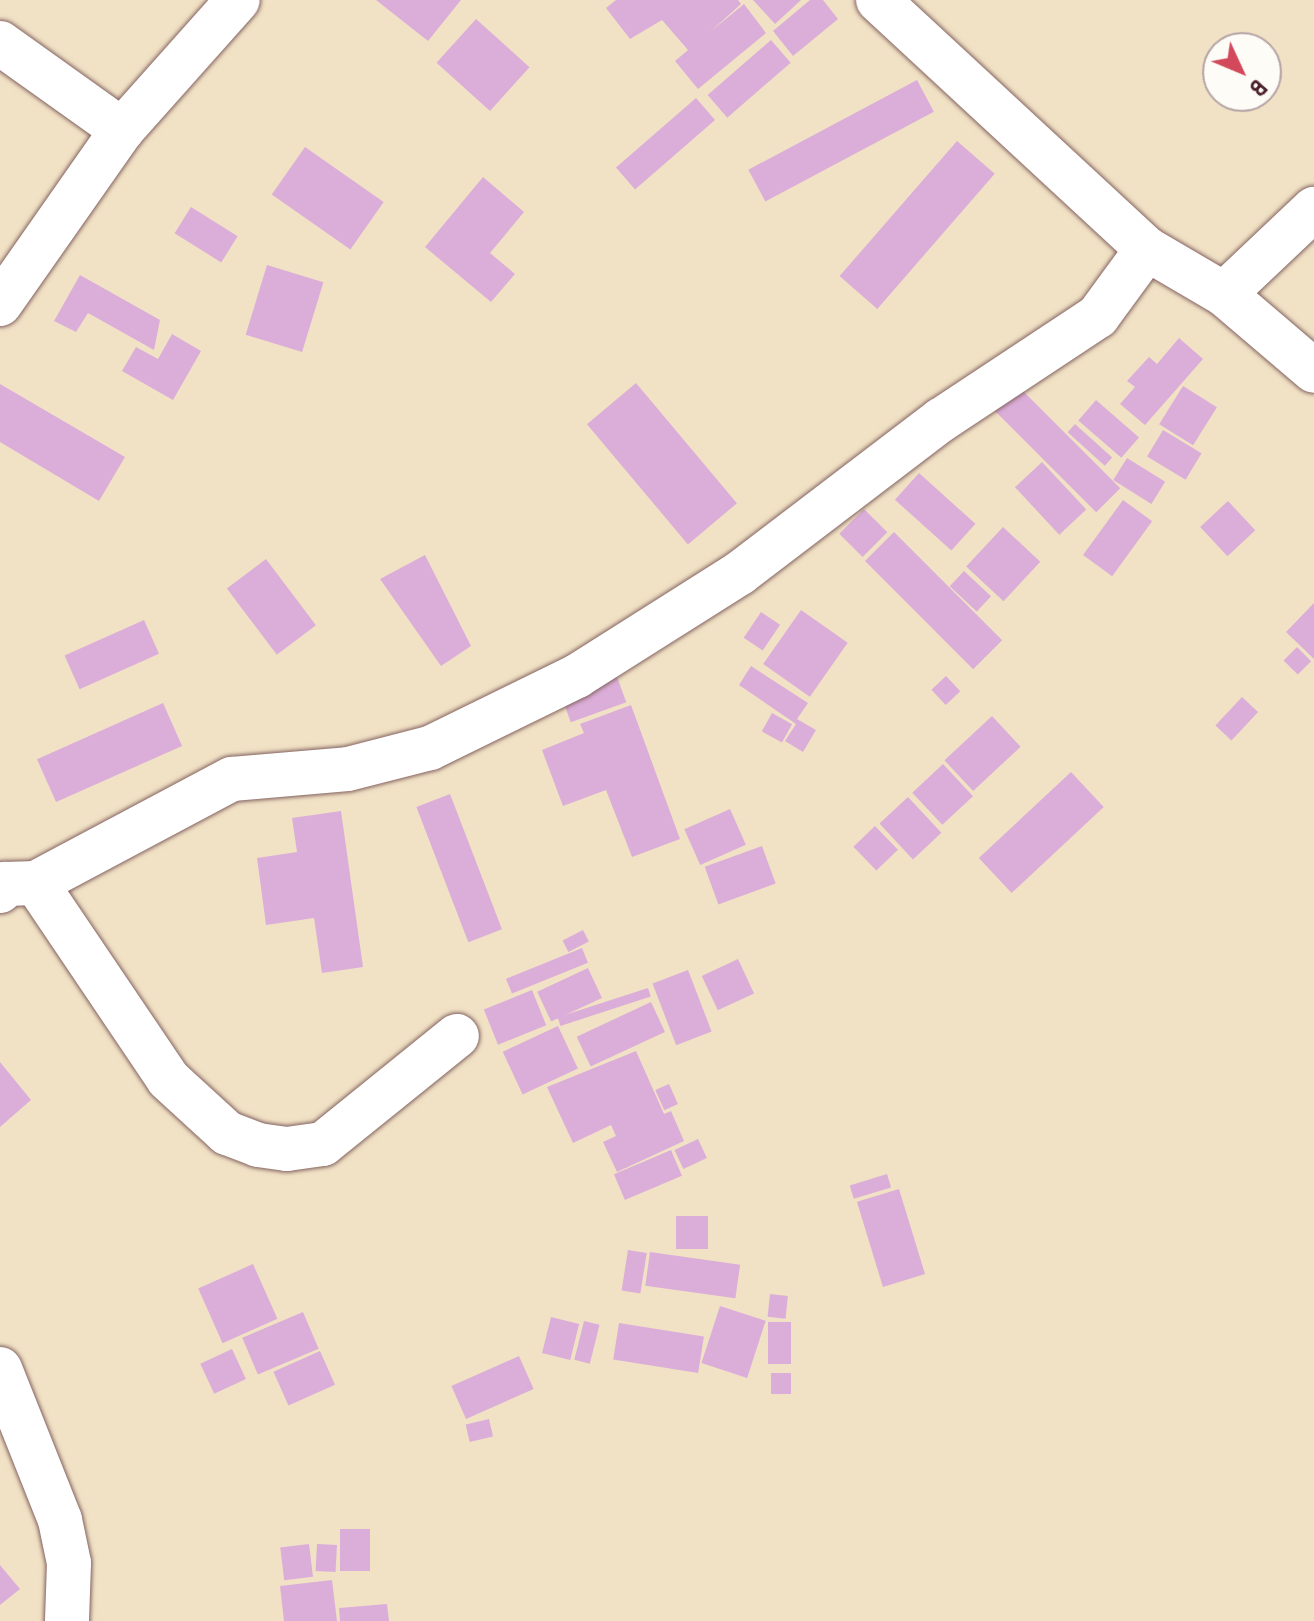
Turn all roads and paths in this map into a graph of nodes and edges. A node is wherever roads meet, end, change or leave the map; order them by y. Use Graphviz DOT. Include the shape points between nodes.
graph roads {
  1 [pos="238,0"];
  2 [pos="878,0"];
  3 [pos="0,43"];
  4 [pos="122,130"];
  5 [pos="1314,209"];
  6 [pos="1147,249"];
  7 [pos="1224,294"];
  8 [pos="0,304"];
  9 [pos="1314,371"];
  10 [pos="10,881"];
  11 [pos="457,1036"];
  12 [pos="0,1369"];
  13 [pos="67,1621"];
  1 -- 4 [label="street"];
  2 -- 6 [label="street"];
  3 -- 4 [label="street"];
  4 -- 8 [label="street"];
  5 -- 7 [label="street"];
  6 -- 7 [label="street"];
  6 -- 10 [label="street" via="1098,316 941,420 740,573 577,676 430,748 348,769 232,779"];
  7 -- 9 [label="street"];
  10 -- 11 [label="street" via="168,1079 227,1133 258,1145 287,1149 323,1144"];
  12 -- 13 [label="street" via="60,1520 69,1563"];
}
